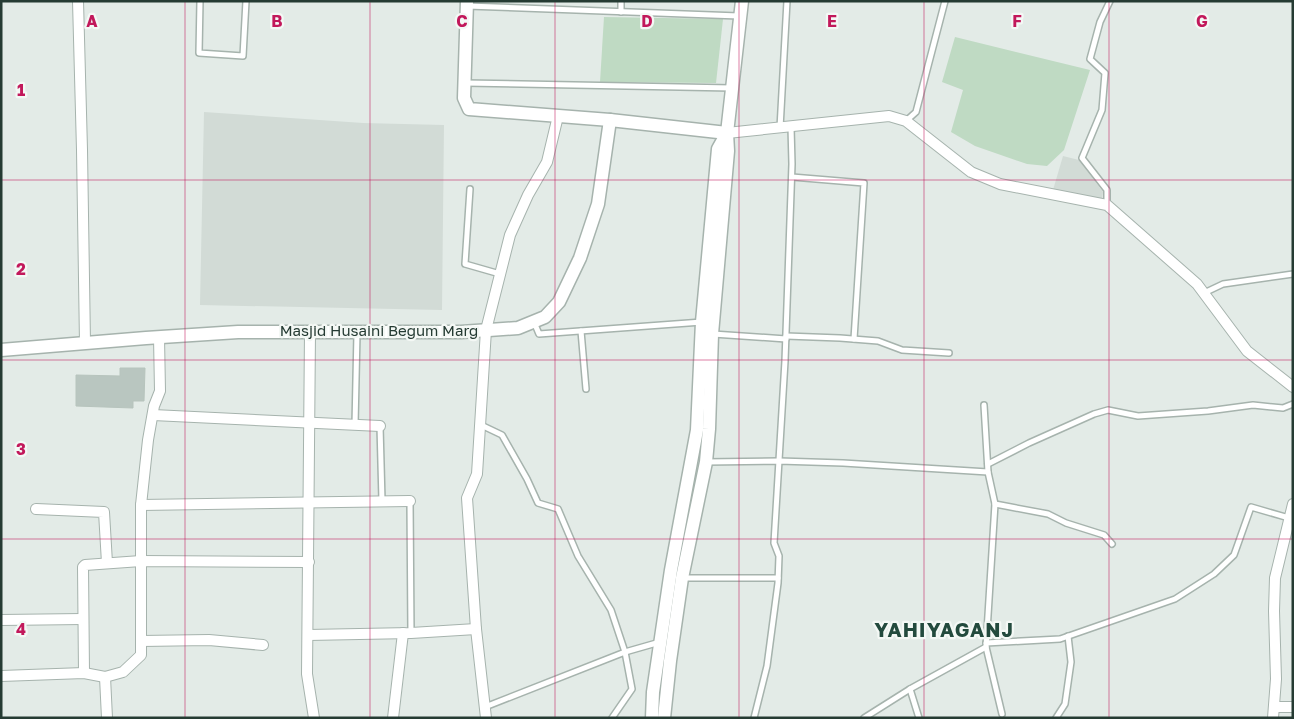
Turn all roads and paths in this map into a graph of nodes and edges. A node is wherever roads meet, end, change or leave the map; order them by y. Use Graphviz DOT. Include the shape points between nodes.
graph roads {
  1 [pos="78,1"];
  2 [pos="200,1"];
  3 [pos="246,1"];
  4 [pos="621,1"];
  5 [pos="742,1"];
  6 [pos="787,1"];
  7 [pos="946,1"];
  8 [pos="1110,1"];
  9 [pos="467,4"];
  10 [pos="621,12"];
  11 [pos="741,16"];
  12 [pos="465,83"];
  13 [pos="732,88"];
  14 [pos="558,116"];
  15 [pos="610,120"];
  16 [pos="906,122"];
  17 [pos="785,128"];
  18 [pos="728,133"];
  19 [pos="792,177"];
  20 [pos="470,189"];
  21 [pos="1107,205"];
  22 [pos="500,274"];
  23 [pos="1293,274"];
  24 [pos="1204,293"];
  25 [pos="534,321"];
  26 [pos="702,322"];
  27 [pos="486,330"];
  28 [pos="581,330"];
  29 [pos="310,332"];
  30 [pos="357,332"];
  31 [pos="712,334"];
  32 [pos="159,337"];
  33 [pos="786,337"];
  34 [pos="854,339"];
  35 [pos="85,343"];
  36 [pos="1,350"];
  37 [pos="949,353"];
  38 [pos="1293,387"];
  39 [pos="586,389"];
  40 [pos="984,404"];
  41 [pos="1293,404"];
  42 [pos="153,415"];
  43 [pos="310,422"];
  44 [pos="355,425"];
  45 [pos="480,425"];
  46 [pos="380,426"];
  47 [pos="778,461"];
  48 [pos="706,462"];
  49 [pos="988,464"];
  50 [pos="988,472"];
  51 [pos="410,501"];
  52 [pos="309,502"];
  53 [pos="382,502"];
  54 [pos="141,504"];
  55 [pos="995,504"];
  56 [pos="1293,504"];
  57 [pos="36,509"];
  58 [pos="1289,518"];
  59 [pos="1289,537"];
  60 [pos="1112,544"];
  61 [pos="141,561"];
  62 [pos="309,562"];
  63 [pos="107,563"];
  64 [pos="682,578"];
  65 [pos="778,578"];
  66 [pos="83,619"];
  67 [pos="1,620"];
  68 [pos="476,629"];
  69 [pos="407,633"];
  70 [pos="308,635"];
  71 [pos="1068,636"];
  72 [pos="141,641"];
  73 [pos="660,642"];
  74 [pos="263,645"];
  75 [pos="986,645"];
  76 [pos="625,652"];
  77 [pos="84,673"];
  78 [pos="1,676"];
  79 [pos="105,678"];
  80 [pos="910,688"];
  81 [pos="1293,707"];
  82 [pos="1273,712"];
  83 [pos="485,713"];
  84 [pos="1002,714"];
  85 [pos="107,718"];
  86 [pos="314,718"];
  87 [pos="393,718"];
  88 [pos="612,718"];
  89 [pos="652,718"];
  90 [pos="664,718"];
  91 [pos="754,718"];
  92 [pos="864,718"];
  93 [pos="919,718"];
  94 [pos="1056,718"];
  1 -- 35 [label="street"];
  2 -- 3 [label="lane" via="199,53 243,56"];
  4 -- 10 [label="lane"];
  5 -- 11 [label="street"];
  6 -- 17 [label="lane"];
  7 -- 16 [label="lane" via="916,112"];
  8 -- 21 [label="lane" via="1090,58 1105,72 1102,110 1082,158 1107,190"];
  9 -- 10 [label="lane"];
  9 -- 12 [label="street"];
  10 -- 11 [label="lane"];
  11 -- 13 [label="street"];
  12 -- 13 [label="lane"];
  12 -- 14 [label="street" via="464,98 469,109"];
  13 -- 18 [label="street"];
  14 -- 15 [label="street"];
  14 -- 22 [label="street" via="547,162 510,235"];
  15 -- 18 [label="street"];
  15 -- 25 [label="street, Masjid Husaini Begum Marg" via="598,204 580,258 559,302 544,317"];
  16 -- 17 [label="street" via="889,116"];
  16 -- 21 [label="street" via="971,172 1000,184"];
  17 -- 18 [label="street"];
  17 -- 19 [label="lane"];
  18 -- 26 [label="street" via="718,149"];
  18 -- 31 [label="street"];
  19 -- 33 [label="lane"];
  19 -- 34 [label="lane" via="864,183"];
  20 -- 22 [label="lane" via="465,264"];
  21 -- 24 [label="street"];
  22 -- 27 [label="street"];
  23 -- 24 [label="lane" via="1223,284"];
  24 -- 38 [label="street" via="1248,351"];
  25 -- 27 [label="street, Masjid Husaini Begum Marg" via="518,328"];
  25 -- 28 [label="lane" via="539,334"];
  26 -- 28 [label="lane"];
  26 -- 73 [label="street" via="697,430"];
  27 -- 30 [label="street, Masjid Husaini Begum Marg"];
  27 -- 45 [label="street"];
  28 -- 39 [label="lane"];
  29 -- 30 [label="street, Masjid Husaini Begum Marg"];
  29 -- 32 [label="street, Masjid Husaini Begum Marg"];
  29 -- 43 [label="street"];
  30 -- 44 [label="lane"];
  31 -- 33 [label="lane"];
  31 -- 48 [label="street"];
  32 -- 35 [label="street, Masjid Husaini Begum Marg"];
  32 -- 42 [label="street" via="160,390"];
  33 -- 34 [label="lane"];
  33 -- 47 [label="lane"];
  34 -- 37 [label="lane" via="878,341 902,350"];
  35 -- 36 [label="street, Masjid Husaini Begum Marg"];
  40 -- 49 [label="lane"];
  41 -- 49 [label="lane" via="1283,408 1253,405 1138,416 1108,410"];
  42 -- 43 [label="street"];
  42 -- 54 [label="street"];
  43 -- 44 [label="street"];
  43 -- 52 [label="street"];
  44 -- 46 [label="street"];
  45 -- 68 [label="street" via="477,474 467,498"];
  45 -- 76 [label="lane" via="502,435 538,503 558,509 578,556 611,610"];
  46 -- 53 [label="lane"];
  47 -- 48 [label="lane"];
  47 -- 50 [label="lane"];
  47 -- 65 [label="lane" via="774,543 779,556"];
  48 -- 64 [label="street"];
  49 -- 50 [label="lane"];
  50 -- 55 [label="lane"];
  51 -- 53 [label="street"];
  51 -- 69 [label="lane"];
  52 -- 53 [label="street"];
  52 -- 54 [label="street"];
  52 -- 62 [label="street"];
  54 -- 61 [label="street"];
  55 -- 60 [label="lane" via="1048,514 1104,535"];
  55 -- 75 [label="lane"];
  56 -- 58 [label="street"];
  57 -- 63 [label="street" via="104,512"];
  58 -- 59 [label="street"];
  58 -- 71 [label="lane" via="1251,507 1234,555 1214,574 1175,599"];
  59 -- 82 [label="street" via="1275,578"];
  61 -- 62 [label="street"];
  61 -- 63 [label="street"];
  61 -- 72 [label="street"];
  62 -- 70 [label="street"];
  63 -- 66 [label="street" via="83,567"];
  64 -- 65 [label="lane"];
  64 -- 90 [label="street"];
  65 -- 91 [label="lane" via="768,666"];
  66 -- 67 [label="street"];
  66 -- 77 [label="street"];
  68 -- 69 [label="street"];
  68 -- 83 [label="street"];
  69 -- 70 [label="street"];
  69 -- 87 [label="street"];
  70 -- 86 [label="street" via="308,674"];
  71 -- 75 [label="lane"];
  71 -- 94 [label="lane" via="1071,662 1065,704"];
  72 -- 74 [label="street" via="209,640"];
  72 -- 79 [label="street" via="141,655 123,672"];
  73 -- 76 [label="lane"];
  73 -- 89 [label="street"];
  75 -- 80 [label="lane"];
  75 -- 84 [label="lane"];
  76 -- 83 [label="lane"];
  76 -- 88 [label="lane" via="632,689"];
  77 -- 78 [label="street"];
  77 -- 79 [label="street"];
  79 -- 85 [label="street"];
  80 -- 92 [label="lane"];
  80 -- 93 [label="lane"];
  81 -- 82 [label="street"];
}
